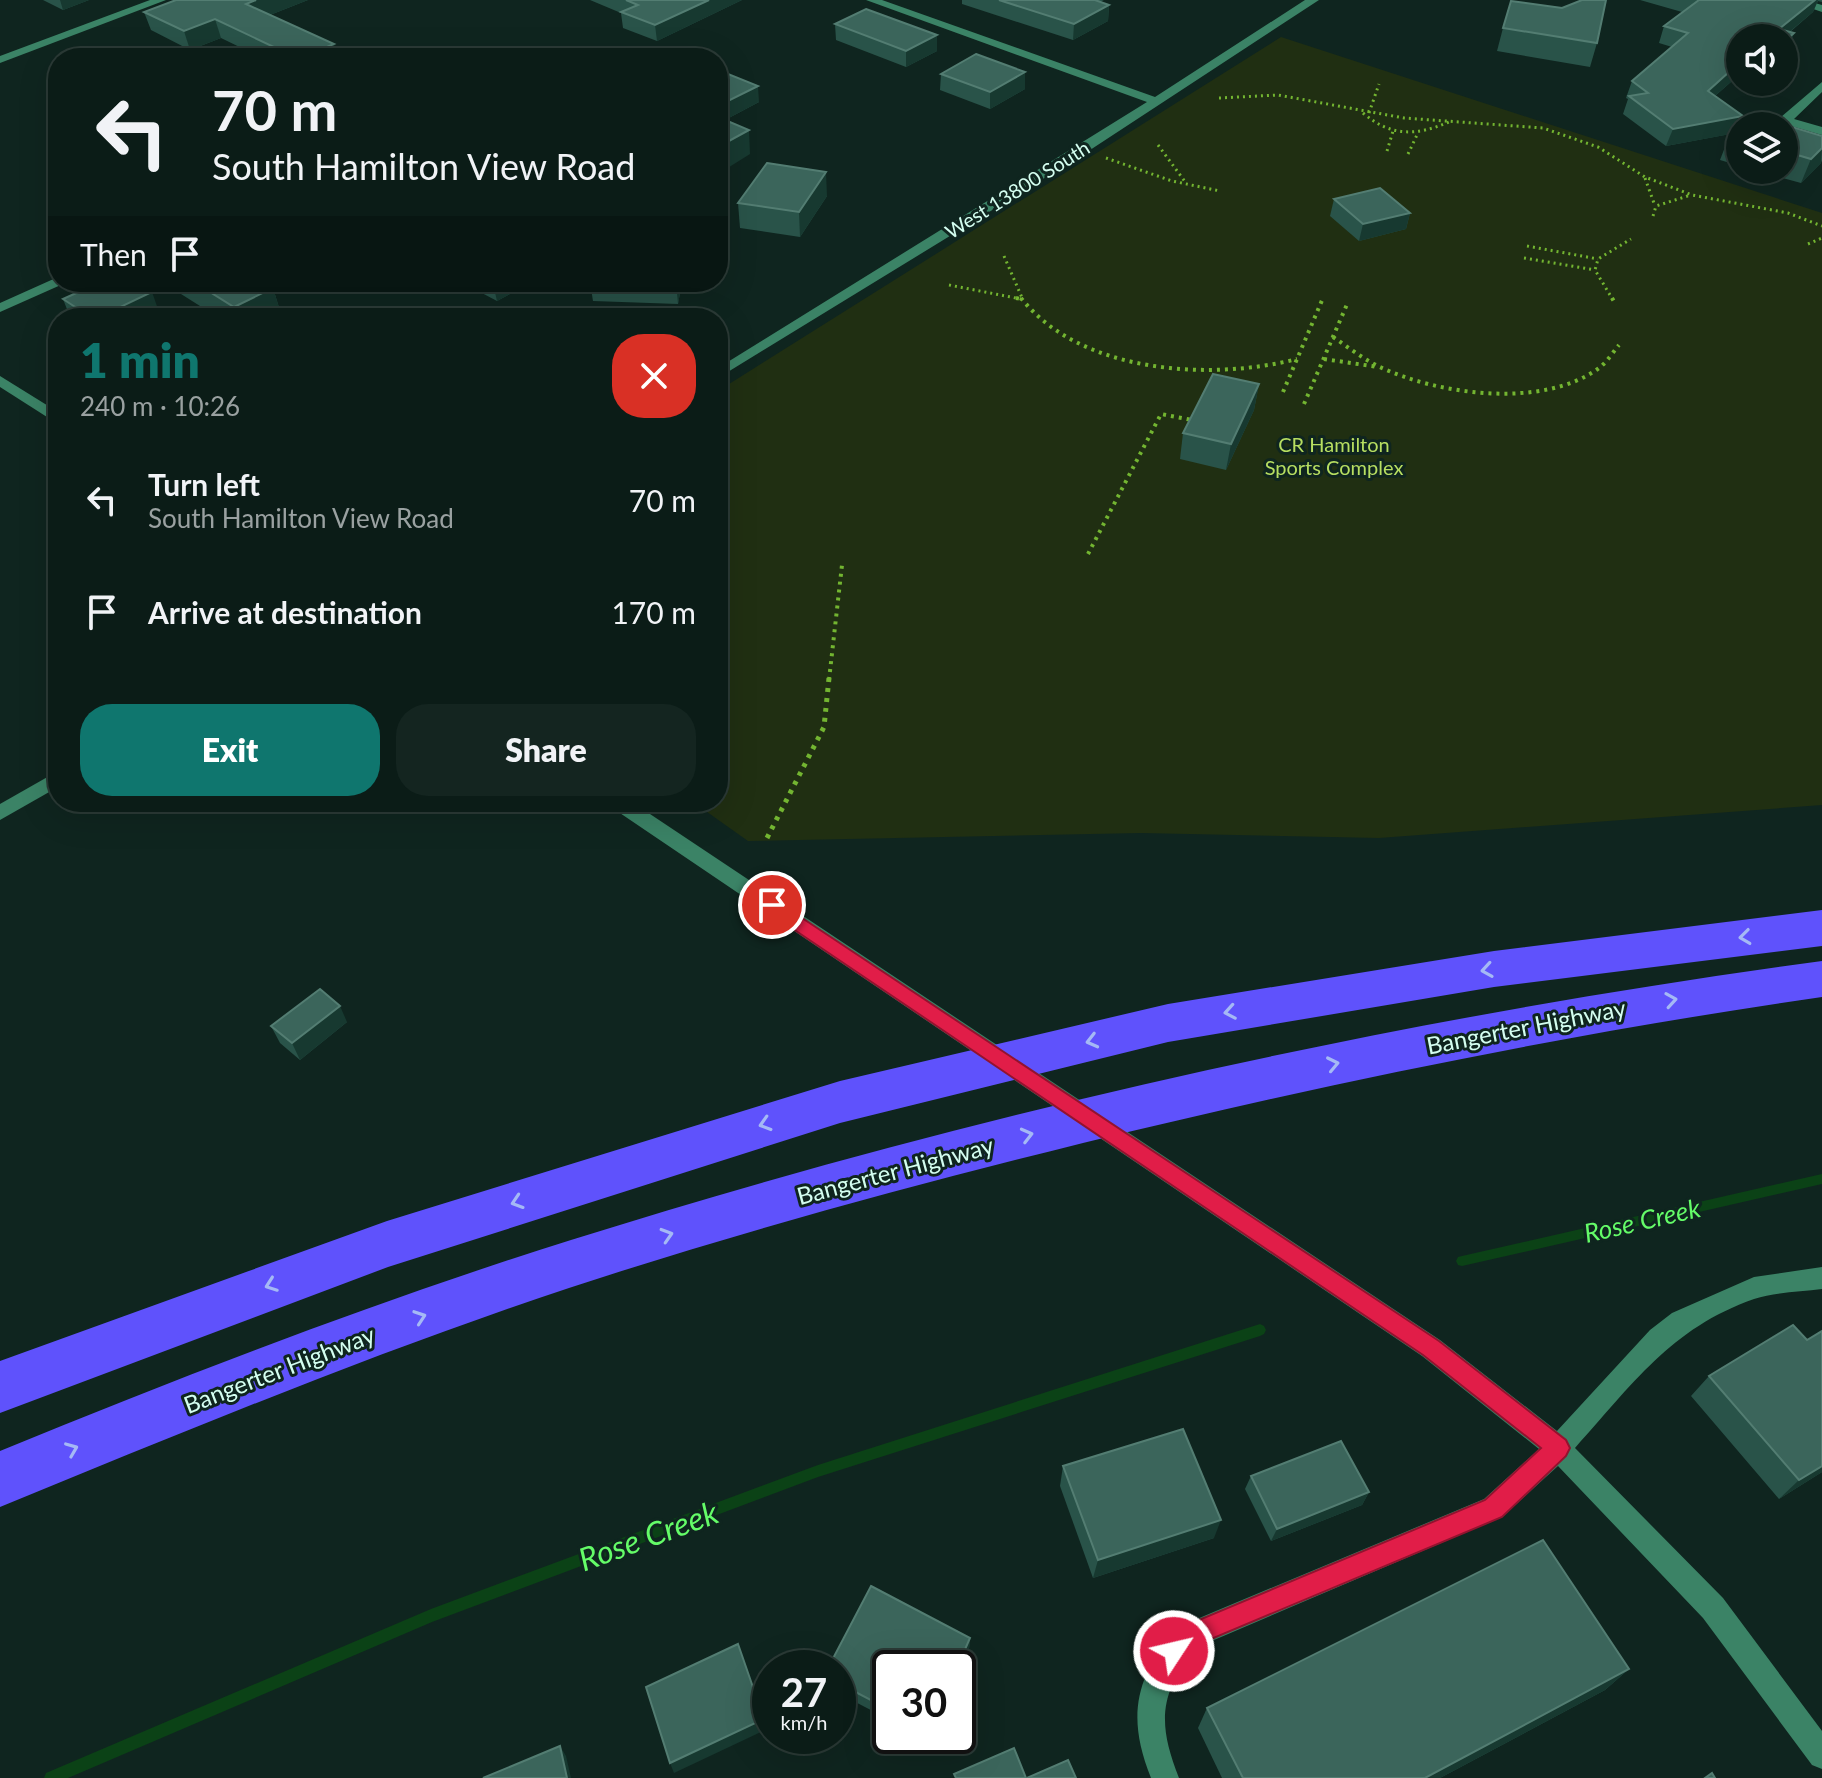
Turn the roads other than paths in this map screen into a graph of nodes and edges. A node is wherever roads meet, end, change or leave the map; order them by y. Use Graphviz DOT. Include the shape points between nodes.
graph roads {
  1 [pos="160,0"];
  2 [pos="872,0"];
  3 [pos="1313,0"];
  4 [pos="1793,0"];
  5 [pos="1822,9"];
  6 [pos="0,60"];
  7 [pos="1822,86"];
  8 [pos="1154,101"];
  9 [pos="1822,131"];
  10 [pos="48,286"];
  11 [pos="0,308"];
  12 [pos="728,368"];
  13 [pos="0,380"];
  14 [pos="48,412"];
  15 [pos="48,784"];
  16 [pos="633,812"];
  17 [pos="0,813"];
  18 [pos="1822,928"];
  19 [pos="1822,979"];
  20 [pos="1822,1278"];
  21 [pos="0,1387"];
  22 [pos="1558,1448"];
  23 [pos="0,1479"];
  24 [pos="1822,1755"];
  25 [pos="1165,1778"];
  1 -- 6 [label="street"];
  2 -- 8 [label="street"];
  3 -- 8 [label="street, West 13800 South"];
  4 -- 5 [label="street"];
  7 -- 9 [label="street" via="1785,120"];
  8 -- 12 [label="street, West 13800 South"];
  10 -- 11 [label="street"];
  13 -- 14 [label="street"];
  15 -- 17 [label="street"];
  16 -- 22 [label="street" via="1431,1348"];
  18 -- 21 [label="highway, one-way" via="1494,969 1168,1023 840,1102 387,1244"];
  23 -- 19 [label="highway, Bangerter Highway, one-way" via="214,1392 434,1312 757,1207 924,1160 1257,1080 1564,1017"];
  20 -- 22 [label="street" via="1754,1288 1681,1321"];
  22 -- 24 [label="street" via="1713,1608"];
  22 -- 25 [label="street" via="1493,1508 1183,1639 1151,1693 1150,1728"];
}
